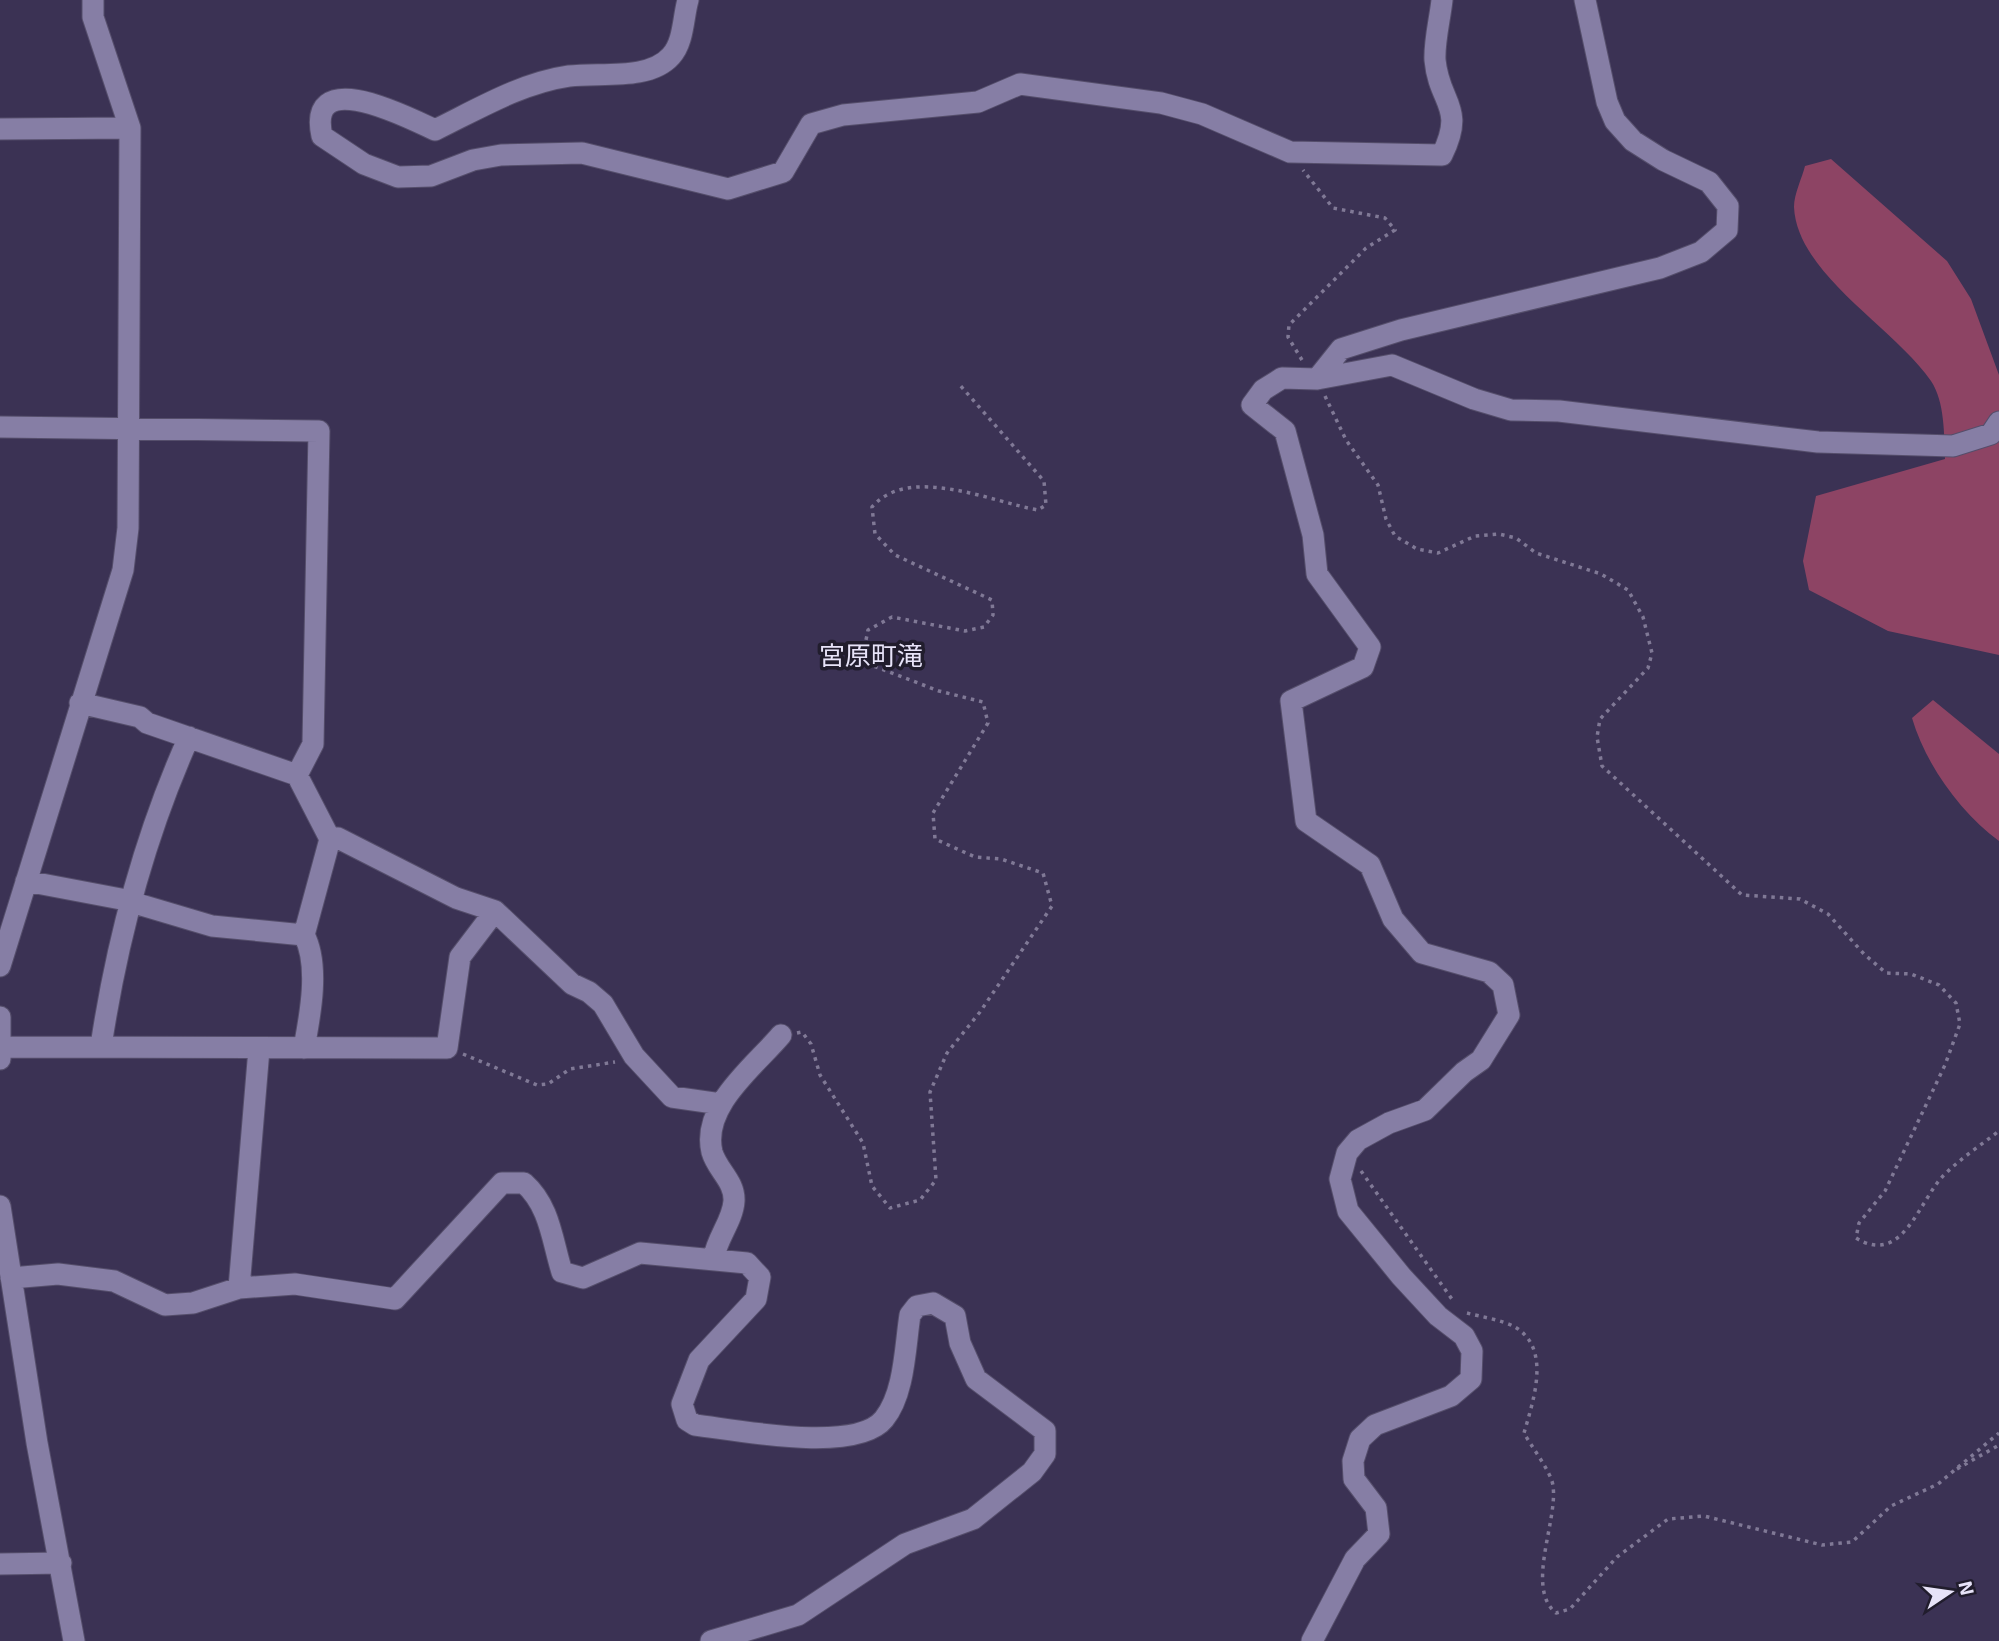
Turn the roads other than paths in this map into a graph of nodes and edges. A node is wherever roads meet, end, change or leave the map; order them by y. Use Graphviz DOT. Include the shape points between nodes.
graph roads {
  1 [pos="93,0"];
  2 [pos="688,0"];
  3 [pos="1443,0"];
  4 [pos="1585,0"];
  5 [pos="130,128"];
  6 [pos="0,129"];
  7 [pos="1317,379"];
  8 [pos="1999,422"];
  9 [pos="0,427"];
  10 [pos="129,428"];
  11 [pos="80,703"];
  12 [pos="189,737"];
  13 [pos="297,775"];
  14 [pos="330,839"];
  15 [pos="26,881"];
  16 [pos="131,901"];
  17 [pos="495,911"];
  18 [pos="304,935"];
  19 [pos="0,966"];
  20 [pos="0,1017"];
  21 [pos="781,1035"];
  22 [pos="101,1046"];
  23 [pos="0,1047"];
  24 [pos="304,1048"];
  25 [pos="259,1049"];
  26 [pos="0,1061"];
  27 [pos="721,1104"];
  28 [pos="0,1206"];
  29 [pos="714,1257"];
  30 [pos="11,1278"];
  31 [pos="239,1288"];
  32 [pos="61,1563"];
  33 [pos="0,1564"];
  34 [pos="74,1641"];
  35 [pos="711,1641"];
  36 [pos="1312,1641"];
  1 -- 5 [label="street" via="93,17"];
  2 -- 3 [label="street" via="678,45 653,69 568,76 532,84 435,130 375,103 336,99 326,105 322,136 365,164 398,177 431,176 501,155 582,153 728,190 783,172 811,124 843,115 978,102 1020,84 1161,103 1202,114 1290,152 1442,155 1452,134 1453,115 1435,61"];
  4 -- 7 [label="street" via="1615,121 1633,141 1662,160 1709,181 1728,206 1727,230 1701,252 1660,268 1401,330 1341,349"];
  5 -- 6 [label="street"];
  5 -- 10 [label="street"];
  7 -- 8 [label="street" via="1392,365 1510,410 1559,411 1872,446 1953,446 1991,434"];
  7 -- 36 [label="street" via="1282,378 1263,390 1252,405 1285,431 1313,535 1317,574 1370,647 1363,667 1291,701 1306,821 1370,865 1393,919 1422,953 1489,972 1503,985 1509,1015 1481,1060 1425,1110 1358,1140 1347,1153 1340,1178 1348,1211 1438,1316 1464,1336 1473,1366 1471,1379 1451,1396 1376,1425 1360,1439 1353,1461 1354,1479 1376,1508 1379,1534 1355,1559"];
  9 -- 10 [label="street"];
  10 -- 11 [label="street" via="123,570"];
  10 -- 13 [label="street" via="319,431 313,744"];
  11 -- 12 [label="street" via="140,718"];
  11 -- 15 [label="street"];
  12 -- 13 [label="street"];
  12 -- 16 [label="street" via="151,832"];
  13 -- 14 [label="street"];
  14 -- 17 [label="street" via="338,838 456,898"];
  14 -- 18 [label="street"];
  15 -- 16 [label="street"];
  15 -- 19 [label="street"];
  16 -- 18 [label="street" via="212,926"];
  16 -- 22 [label="street"];
  17 -- 24 [label="street" via="460,957 447,1048"];
  17 -- 27 [label="street" via="572,984 603,1004 634,1056 672,1097"];
  18 -- 24 [label="street" via="313,997"];
  20 -- 23 [label="street"];
  21 -- 27 [label="street"];
  22 -- 23 [label="street"];
  22 -- 25 [label="street"];
  23 -- 26 [label="street"];
  24 -- 25 [label="street"];
  25 -- 31 [label="street"];
  27 -- 29 [label="street" via="712,1129 712,1154 731,1183 734,1203"];
  28 -- 30 [label="street"];
  29 -- 31 [label="street" via="640,1252 583,1278 562,1272 537,1195 524,1183 502,1182 395,1299 295,1284"];
  29 -- 35 [label="street" via="747,1263 760,1277 756,1299 699,1360 682,1404 687,1420 695,1425 831,1438 871,1430 885,1418 897,1390 910,1315 917,1306 933,1303 955,1316 960,1343 976,1379 1045,1432 1045,1454 1032,1472 973,1519 905,1544 798,1615"];
  30 -- 31 [label="street" via="58,1274 114,1280 165,1305 192,1303"];
  30 -- 32 [label="street"];
  32 -- 33 [label="street"];
  32 -- 34 [label="street"];
}
